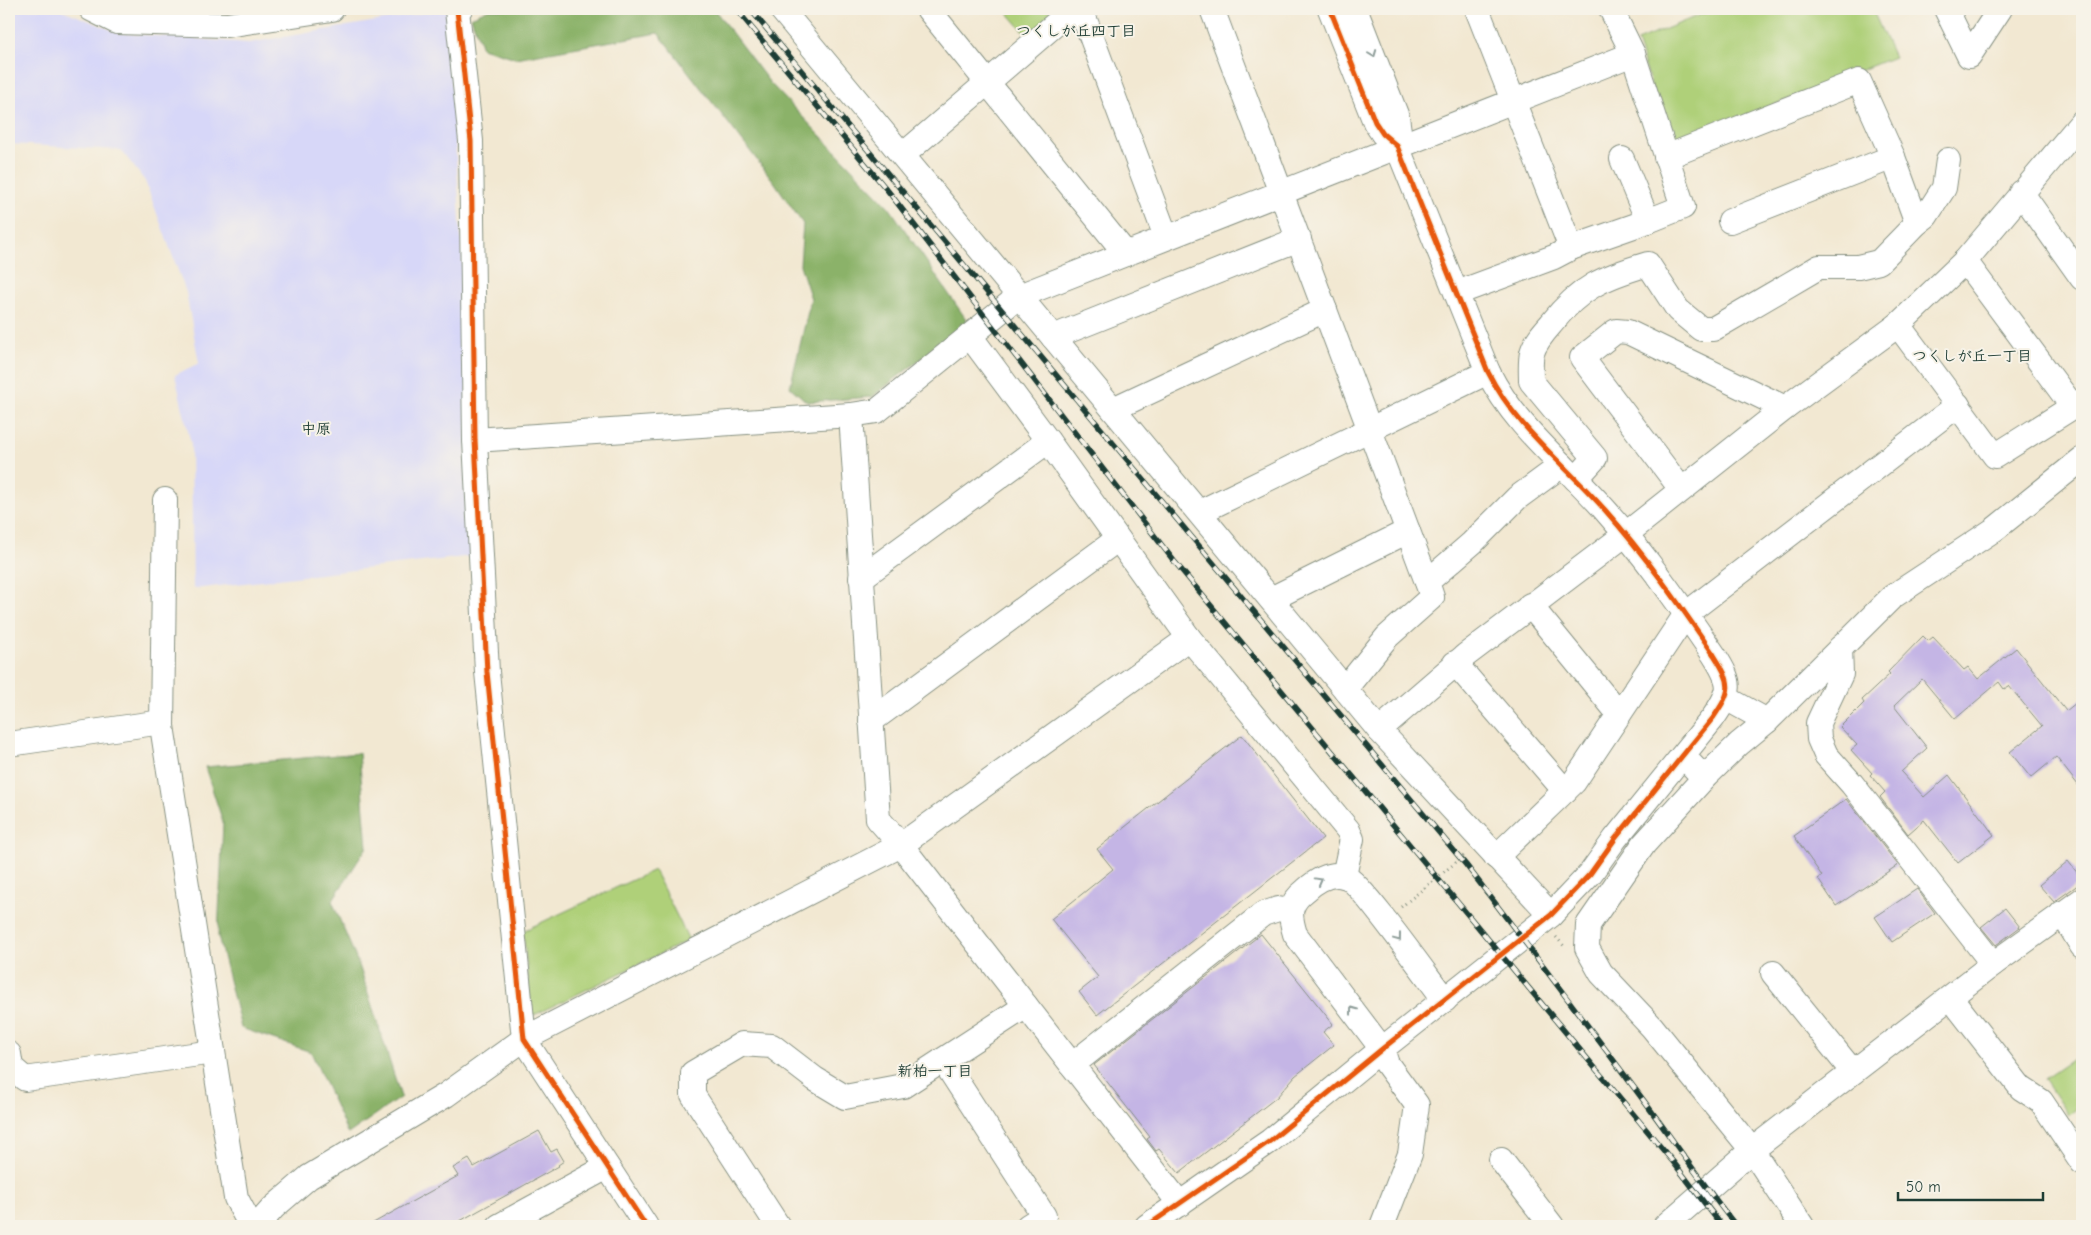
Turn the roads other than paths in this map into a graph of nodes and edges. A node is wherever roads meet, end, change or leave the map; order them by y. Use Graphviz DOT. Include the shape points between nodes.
graph roads {
  1 [pos="91,9"];
  2 [pos="332,9"];
  3 [pos="460,9"];
  4 [pos="781,9"];
  5 [pos="928,9"];
  6 [pos="1073,9"];
  7 [pos="1080,9"];
  8 [pos="1212,9"];
  9 [pos="1330,9"];
  10 [pos="1355,9"];
  11 [pos="1477,9"];
  12 [pos="1611,9"];
  13 [pos="1946,9"];
  14 [pos="2000,9"];
  15 [pos="1633,54"];
  16 [pos="987,83"];
  17 [pos="1512,100"];
  18 [pos="2081,128"];
  19 [pos="1397,146"];
  20 [pos="903,155"];
  21 [pos="1666,157"];
  22 [pos="1893,157"];
  23 [pos="1622,159"];
  24 [pos="1948,160"];
  25 [pos="1282,192"];
  26 [pos="2021,192"];
  27 [pos="1648,221"];
  28 [pos="1730,222"];
  29 [pos="1917,223"];
  30 [pos="1166,237"];
  31 [pos="1299,239"];
  32 [pos="1571,248"];
  33 [pos="1126,254"];
  34 [pos="1965,261"];
  35 [pos="2082,278"];
  36 [pos="1457,293"];
  37 [pos="1019,296"];
  38 [pos="1325,310"];
  39 [pos="1898,325"];
  40 [pos="970,336"];
  41 [pos="1053,337"];
  42 [pos="1488,372"];
  43 [pos="2078,404"];
  44 [pos="1958,405"];
  45 [pos="1785,408"];
  46 [pos="1114,409"];
  47 [pos="851,415"];
  48 [pos="1370,430"];
  49 [pos="475,440"];
  50 [pos="1048,441"];
  51 [pos="2082,459"];
  52 [pos="1569,472"];
  53 [pos="1681,489"];
  54 [pos="165,500"];
  55 [pos="1200,512"];
  56 [pos="1408,531"];
  57 [pos="1626,534"];
  58 [pos="1118,539"];
  59 [pos="861,578"];
  60 [pos="1427,582"];
  61 [pos="1271,599"];
  62 [pos="1530,605"];
  63 [pos="1686,614"];
  64 [pos="1189,638"];
  65 [pos="1840,648"];
  66 [pos="1456,663"];
  67 [pos="1345,689"];
  68 [pos="1726,698"];
  69 [pos="1619,714"];
  70 [pos="871,721"];
  71 [pos="1767,721"];
  72 [pos="162,722"];
  73 [pos="1379,730"];
  74 [pos="9,744"];
  75 [pos="1683,756"];
  76 [pos="1704,778"];
  77 [pos="1565,791"];
  78 [pos="901,845"];
  79 [pos="1488,849"];
  80 [pos="1344,876"];
  81 [pos="2082,900"];
  82 [pos="1291,911"];
  83 [pos="2062,914"];
  84 [pos="1551,915"];
  85 [pos="2082,946"];
  86 [pos="1993,964"];
  87 [pos="1773,973"];
  88 [pos="1951,998"];
  89 [pos="1445,1000"];
  90 [pos="1026,1006"];
  91 [pos="524,1039"];
  92 [pos="1382,1049"];
  93 [pos="213,1052"];
  94 [pos="9,1054"];
  95 [pos="943,1060"];
  96 [pos="1072,1065"];
  97 [pos="1853,1072"];
  98 [pos="1752,1150"];
  99 [pos="1501,1160"];
  100 [pos="2082,1162"];
  101 [pos="607,1167"];
  102 [pos="1180,1204"];
  103 [pos="1041,1223"];
  104 [pos="251,1226"];
  105 [pos="257,1226"];
  106 [pos="499,1226"];
  107 [pos="646,1226"];
  108 [pos="778,1226"];
  109 [pos="1147,1226"];
  110 [pos="1382,1226"];
  111 [pos="1552,1226"];
  112 [pos="1665,1226"];
  113 [pos="1802,1226"];
  1 -- 2 [label="street" via="118,22 227,24"];
  3 -- 49 [label="street" via="471,141"];
  4 -- 20 [label="street"];
  5 -- 16 [label="street"];
  6 -- 16 [label="street"];
  7 -- 30 [label="street"];
  8 -- 25 [label="street"];
  9 -- 19 [label="street" via="1374,122"];
  10 -- 19 [label="street, one-way" via="1397,117"];
  11 -- 17 [label="street"];
  12 -- 15 [label="street"];
  13 -- 14 [label="street" via="1969,56"];
  15 -- 17 [label="street"];
  15 -- 21 [label="street"];
  16 -- 20 [label="street"];
  16 -- 33 [label="street"];
  17 -- 19 [label="street"];
  17 -- 32 [label="street"];
  18 -- 26 [label="street"];
  19 -- 25 [label="street"];
  19 -- 36 [label="street"];
  20 -- 37 [label="street"];
  21 -- 22 [label="street" via="1859,81"];
  21 -- 27 [label="street" via="1682,207"];
  22 -- 28 [label="street"];
  22 -- 29 [label="street"];
  23 -- 27 [label="street"];
  24 -- 29 [label="street" via="1944,188 1926,216"];
  25 -- 30 [label="street"];
  25 -- 31 [label="street"];
  26 -- 34 [label="street"];
  26 -- 35 [label="street"];
  27 -- 32 [label="street"];
  29 -- 52 [label="street" via="1879,262 1858,267 1818,267 1713,329 1701,330 1678,310 1648,264 1605,278 1581,294 1564,308 1535,343 1531,356 1531,381 1595,458"];
  30 -- 33 [label="street"];
  31 -- 38 [label="street"];
  31 -- 41 [label="street"];
  32 -- 36 [label="street"];
  33 -- 37 [label="street"];
  34 -- 39 [label="street"];
  34 -- 43 [label="street"];
  36 -- 42 [label="street"];
  37 -- 40 [label="street"];
  37 -- 41 [label="street"];
  38 -- 46 [label="street"];
  38 -- 48 [label="street"];
  39 -- 44 [label="street"];
  39 -- 45 [label="street"];
  40 -- 47 [label="street" via="877,410"];
  40 -- 50 [label="street"];
  41 -- 46 [label="street"];
  42 -- 48 [label="street"];
  42 -- 52 [label="street" via="1516,417"];
  43 -- 44 [label="street" via="1995,456"];
  44 -- 63 [label="street"];
  45 -- 53 [label="street"];
  45 -- 53 [label="street" via="1628,332 1616,331 1582,358"];
  46 -- 55 [label="street"];
  47 -- 49 [label="street"];
  47 -- 59 [label="street"];
  48 -- 55 [label="street"];
  48 -- 56 [label="street"];
  49 -- 91 [label="street" via="487,672"];
  50 -- 58 [label="street"];
  50 -- 59 [label="street"];
  51 -- 65 [label="street" via="1995,530 1892,597"];
  52 -- 57 [label="street"];
  52 -- 60 [label="street" via="1517,498"];
  53 -- 57 [label="street"];
  54 -- 72 [label="street"];
  55 -- 61 [label="street"];
  56 -- 60 [label="street"];
  56 -- 61 [label="street"];
  57 -- 62 [label="street"];
  57 -- 63 [label="street"];
  58 -- 64 [label="street"];
  58 -- 70 [label="street"];
  59 -- 70 [label="street"];
  60 -- 67 [label="street" via="1432,597 1387,637"];
  61 -- 67 [label="street"];
  62 -- 66 [label="street"];
  62 -- 69 [label="street"];
  63 -- 68 [label="street" via="1724,670 1729,682"];
  63 -- 69 [label="street"];
  64 -- 78 [label="street"];
  64 -- 80 [label="street" via="1348,830 1352,839"];
  65 -- 71 [label="street"];
  65 -- 86 [label="street" via="1840,674 1818,723 1819,739 1826,755"];
  66 -- 73 [label="street"];
  66 -- 77 [label="street"];
  67 -- 73 [label="street"];
  68 -- 71 [label="street"];
  68 -- 75 [label="street"];
  69 -- 77 [label="street"];
  70 -- 78 [label="street" via="878,819"];
  71 -- 76 [label="street"];
  72 -- 74 [label="street"];
  72 -- 93 [label="street"];
  73 -- 79 [label="street"];
  75 -- 76 [label="street"];
  75 -- 84 [label="street" via="1590,874"];
  76 -- 98 [label="street" via="1644,844 1588,925 1588,948 1601,973 1652,1027"];
  77 -- 79 [label="street"];
  78 -- 90 [label="street"];
  78 -- 91 [label="street"];
  79 -- 84 [label="street"];
  82 -- 80 [label="street, one-way" via="1296,898 1313,884 1324,877"];
  80 -- 89 [label="street, one-way" via="1354,882"];
  81 -- 83 [label="street"];
  92 -- 82 [label="street, one-way" via="1295,934"];
  82 -- 96 [label="street" via="1278,909 1263,914"];
  83 -- 85 [label="street"];
  83 -- 86 [label="street"];
  84 -- 89 [label="street"];
  86 -- 88 [label="street"];
  87 -- 97 [label="street"];
  88 -- 97 [label="street"];
  88 -- 100 [label="street" via="2021,1088 2041,1100"];
  89 -- 92 [label="street"];
  90 -- 95 [label="street"];
  90 -- 96 [label="street"];
  91 -- 101 [label="street"];
  91 -- 105 [label="street" via="446,1095 309,1177"];
  92 -- 102 [label="street" via="1270,1141"];
  92 -- 110 [label="street" via="1387,1064 1417,1105 1410,1154"];
  93 -- 94 [label="street" via="25,1079 11,1067"];
  93 -- 104 [label="street" via="236,1198"];
  95 -- 103 [label="street"];
  95 -- 108 [label="street" via="903,1086 845,1097 814,1079 772,1046 742,1044 693,1073 693,1095"];
  96 -- 102 [label="street"];
  97 -- 98 [label="street"];
  98 -- 112 [label="street"];
  98 -- 113 [label="street"];
  99 -- 111 [label="street"];
  101 -- 106 [label="street"];
  101 -- 107 [label="street"];
  102 -- 109 [label="street"];
}
